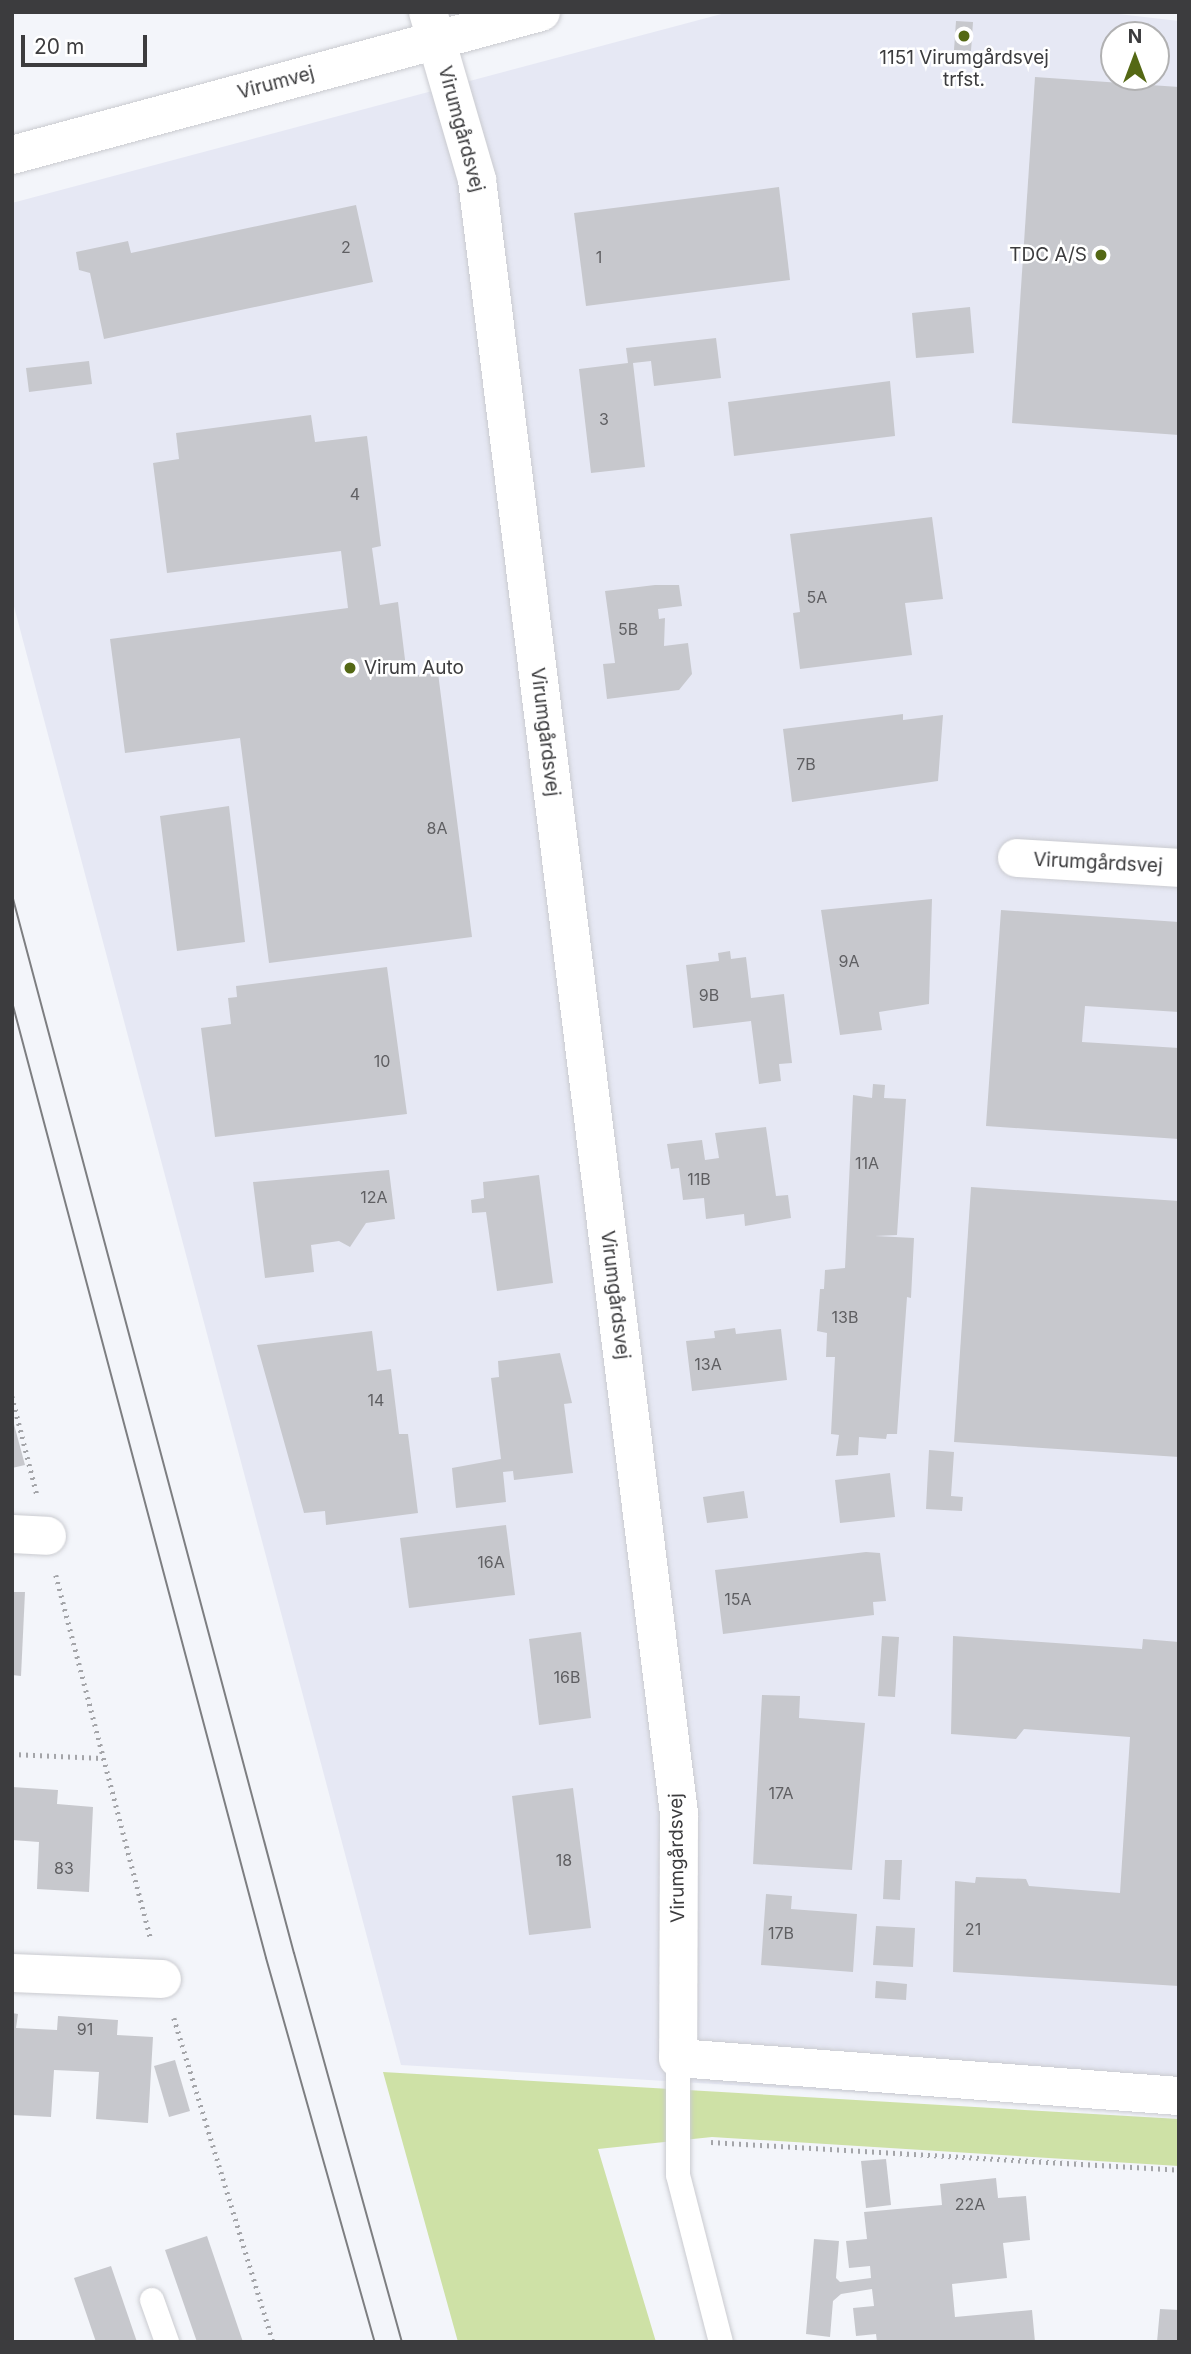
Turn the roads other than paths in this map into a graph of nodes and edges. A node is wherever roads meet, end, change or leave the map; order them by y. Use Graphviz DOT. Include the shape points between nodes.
graph roads {
  1 [pos="541,12"];
  2 [pos="432,25"];
  3 [pos="12,155"];
  4 [pos="1017,858"];
  5 [pos="1179,868"];
  6 [pos="12,1973"];
  7 [pos="162,1979"];
  8 [pos="678,2059"];
  9 [pos="1179,2096"];
  10 [pos="152,2300"];
  11 [pos="167,2342"];
  12 [pos="721,2342"];
  1 -- 2 [label="street, Virumvej"];
  2 -- 3 [label="street, Virumvej"];
  2 -- 8 [label="street, Virumgårdsvej" via="477,180 677,1800"];
  4 -- 5 [label="street, Virumgårdsvej"];
  6 -- 7 [label="street"];
  8 -- 9 [label="street"];
  8 -- 12 [label="lane" via="678,2175"];
  10 -- 11 [label="lane"];
}
